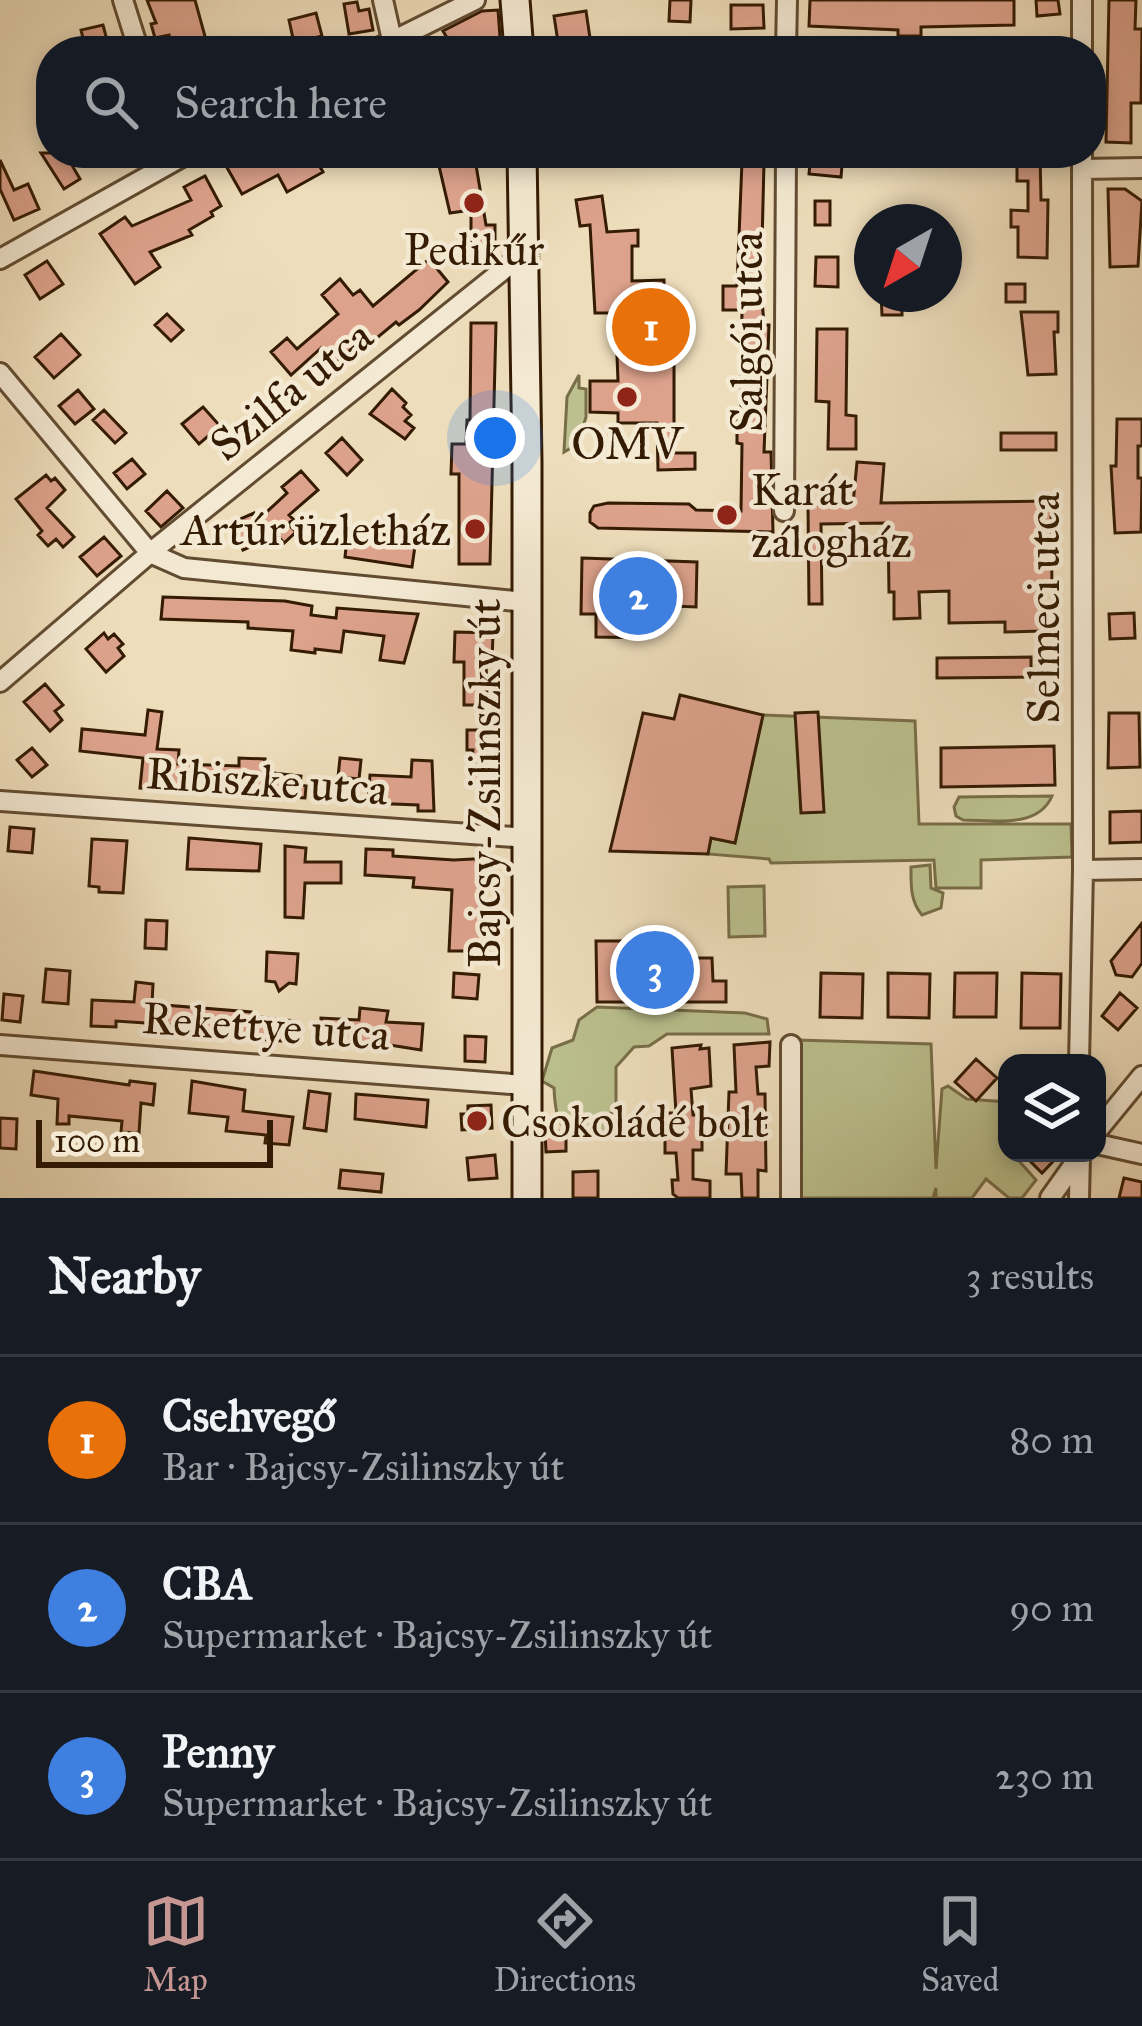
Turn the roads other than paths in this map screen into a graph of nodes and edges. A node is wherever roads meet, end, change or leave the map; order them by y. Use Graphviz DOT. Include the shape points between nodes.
graph roads {
  1 [pos="123,0"];
  2 [pos="383,0"];
  3 [pos="475,0"];
  4 [pos="515,0"];
  5 [pos="787,0"];
  6 [pos="1082,0"];
  7 [pos="134,36"];
  8 [pos="391,36"];
  9 [pos="400,36"];
  10 [pos="518,36"];
  11 [pos="786,36"];
  12 [pos="1082,36"];
  13 [pos="1106,164"];
  14 [pos="156,168"];
  15 [pos="522,168"];
  16 [pos="786,168"];
  17 [pos="1082,168"];
  18 [pos="1142,168"];
  19 [pos="523,254"];
  20 [pos="0,259"];
  21 [pos="0,373"];
  22 [pos="784,511"];
  23 [pos="149,553"];
  24 [pos="525,602"];
  25 [pos="0,682"];
  26 [pos="0,801"];
  27 [pos="528,838"];
  28 [pos="1142,868"];
  29 [pos="1083,870"];
  30 [pos="0,1045"];
  31 [pos="791,1045"];
  32 [pos="1079,1054"];
  33 [pos="1142,1076"];
  34 [pos="525,1085"];
  35 [pos="1106,1120"];
  36 [pos="1106,1146"];
  37 [pos="1142,1154"];
  38 [pos="1075,1162"];
  39 [pos="1080,1162"];
  40 [pos="527,1198"];
  41 [pos="790,1198"];
  42 [pos="1050,1198"];
  43 [pos="1079,1198"];
  1 -- 7 [label="street"];
  2 -- 8 [label="street"];
  3 -- 9 [label="street"];
  4 -- 10 [label="main road"];
  5 -- 11 [label="street"];
  6 -- 12 [label="street"];
  13 -- 18 [label="street"];
  14 -- 20 [label="street"];
  15 -- 19 [label="main road, Bajcsy-Zsilinszky út"];
  16 -- 22 [label="street, Salgói utca"];
  17 -- 29 [label="street, Selmeci utca"];
  19 -- 23 [label="street, Szilfa utca"];
  19 -- 24 [label="main road, Bajcsy-Zsilinszky út"];
  21 -- 23 [label="street"];
  23 -- 24 [label="street" via="184,568"];
  23 -- 25 [label="street, Szilfa utca"];
  24 -- 27 [label="main road, Bajcsy-Zsilinszky út"];
  26 -- 27 [label="street, Ribiszke utca"];
  27 -- 34 [label="main road, Bajcsy-Zsilinszky út"];
  28 -- 29 [label="street"];
  29 -- 32 [label="street, Selmeci utca"];
  30 -- 34 [label="street, Rekettye utca"];
  31 -- 41 [label="street"];
  33 -- 35 [label="street"];
  34 -- 40 [label="main road, Bajcsy-Zsilinszky út"];
  36 -- 37 [label="street"];
  38 -- 42 [label="street"];
  39 -- 43 [label="street"];
}
